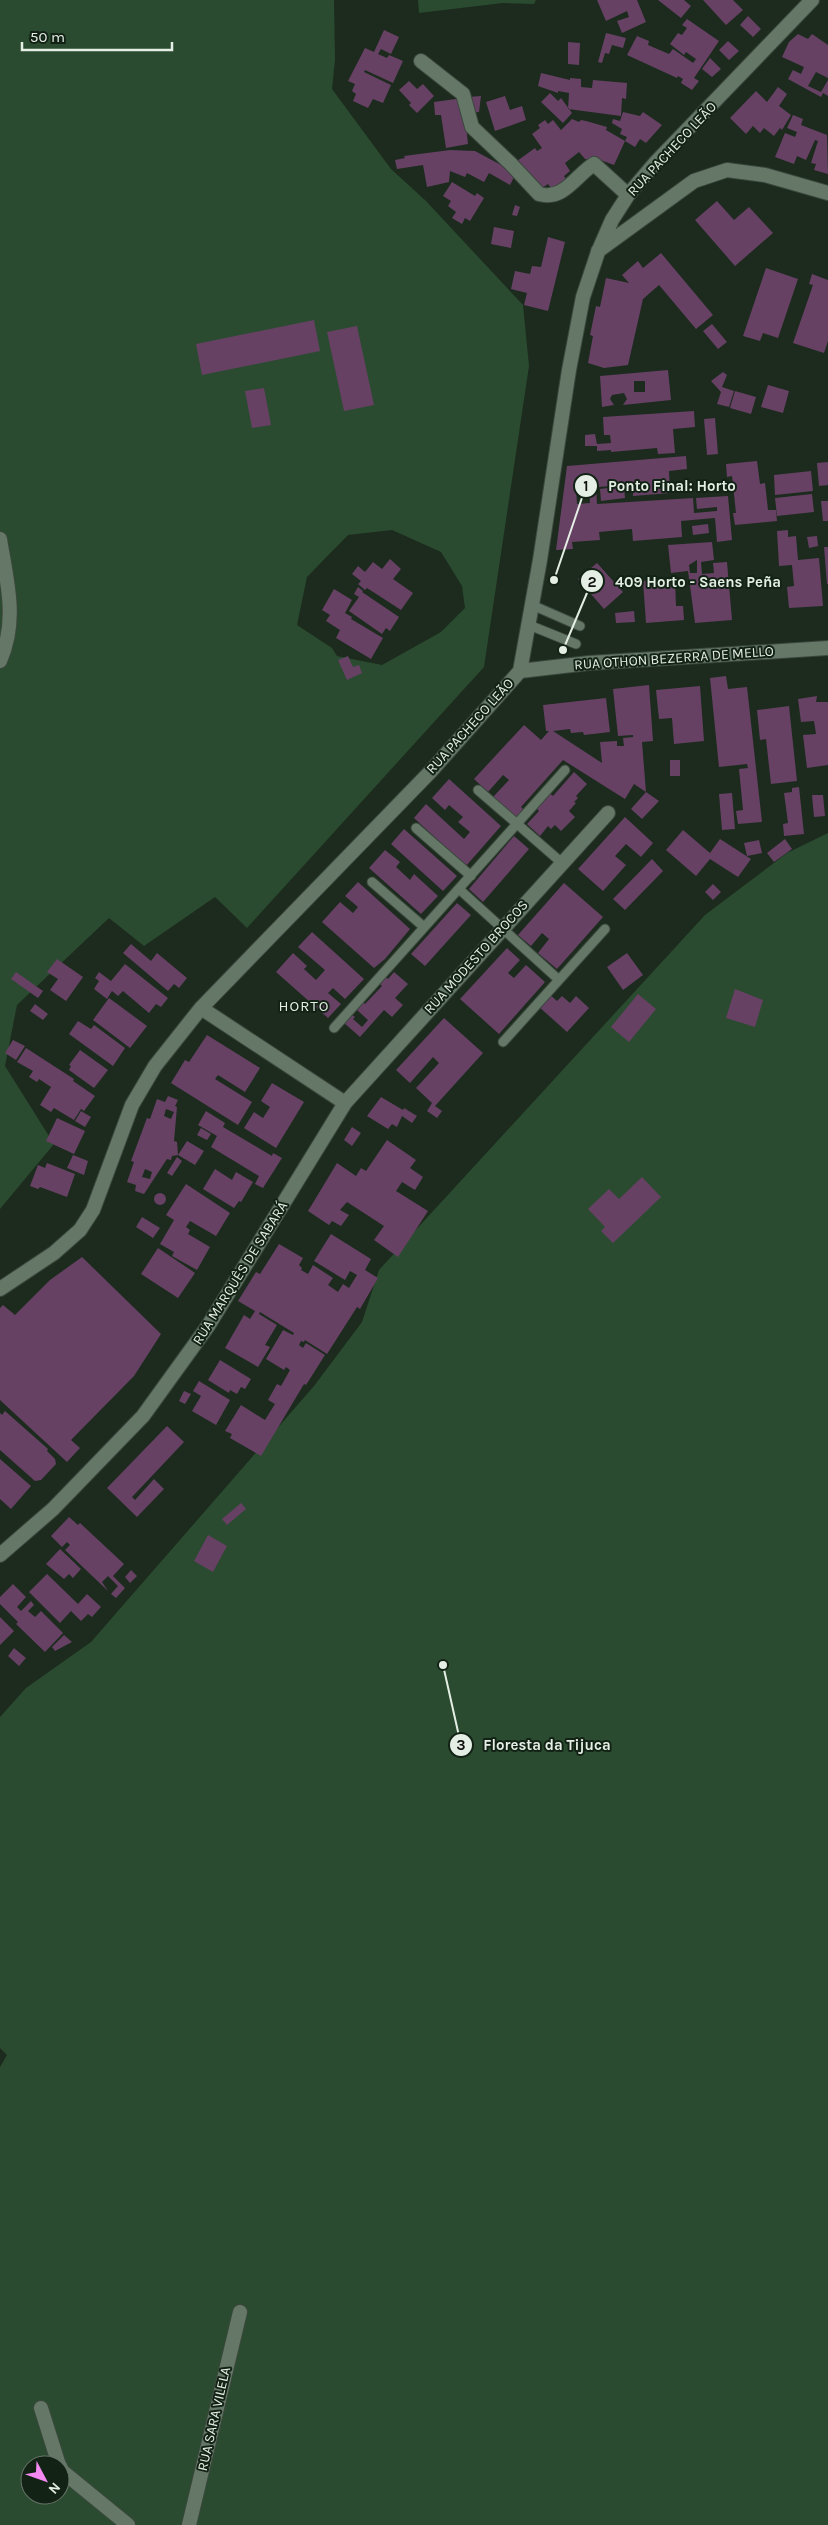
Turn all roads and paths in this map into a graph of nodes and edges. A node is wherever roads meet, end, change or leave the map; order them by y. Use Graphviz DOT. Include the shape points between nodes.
graph roads {
  1 [pos="812,0"];
  2 [pos="421,61"];
  3 [pos="828,193"];
  4 [pos="628,194"];
  5 [pos="598,252"];
  6 [pos="0,539"];
  7 [pos="532,605"];
  8 [pos="528,625"];
  9 [pos="580,626"];
  10 [pos="576,644"];
  11 [pos="828,648"];
  12 [pos="0,661"];
  13 [pos="520,671"];
  14 [pos="565,770"];
  15 [pos="478,790"];
  16 [pos="608,813"];
  17 [pos="518,825"];
  18 [pos="416,828"];
  19 [pos="562,863"];
  20 [pos="471,876"];
  21 [pos="372,882"];
  22 [pos="459,889"];
  23 [pos="424,927"];
  24 [pos="503,928"];
  25 [pos="605,929"];
  26 [pos="558,980"];
  27 [pos="201,1008"];
  28 [pos="334,1028"];
  29 [pos="503,1042"];
  30 [pos="346,1103"];
  31 [pos="0,1289"];
  32 [pos="0,1555"];
  33 [pos="240,2312"];
  34 [pos="41,2408"];
  35 [pos="56,2455"];
  36 [pos="70,2478"];
  37 [pos="128,2525"];
  38 [pos="189,2525"];
  1 -- 4 [label="street, RUA PACHECO LEÃO"];
  2 -- 4 [label="street" via="464,94 472,127 539,194 561,192 593,164"];
  3 -- 5 [label="street" via="765,175 727,170 686,186"];
  4 -- 5 [label="street, RUA PACHECO LEÃO"];
  5 -- 7 [label="street, RUA PACHECO LEÃO" via="583,297 569,370"];
  6 -- 12 [label="street" via="11,611 8,642"];
  7 -- 8 [label="street, RUA PACHECO LEÃO"];
  7 -- 9 [label="lane"];
  8 -- 10 [label="lane"];
  8 -- 13 [label="street, RUA PACHECO LEÃO"];
  11 -- 13 [label="street, RUA OTHON BEZERRA DE MELLO" via="589,663"];
  13 -- 27 [label="street, RUA PACHECO LEÃO" via="431,771"];
  14 -- 17 [label="lane"];
  15 -- 17 [label="lane"];
  16 -- 19 [label="street, RUA MODESTO BROCOS"];
  17 -- 19 [label="lane"];
  17 -- 20 [label="lane"];
  18 -- 20 [label="lane"];
  19 -- 24 [label="street, RUA MODESTO BROCOS"];
  20 -- 22 [label="lane"];
  21 -- 23 [label="lane"];
  22 -- 23 [label="lane"];
  22 -- 24 [label="lane"];
  23 -- 28 [label="lane"];
  24 -- 26 [label="lane"];
  24 -- 30 [label="street, RUA MODESTO BROCOS"];
  25 -- 26 [label="lane"];
  26 -- 29 [label="lane"];
  27 -- 30 [label="street"];
  27 -- 31 [label="street, RUA PACHECO LEÃO" via="155,1066 132,1105 93,1210 80,1230 54,1253"];
  30 -- 32 [label="street, RUA MARQUÊS DE SABARÁ" via="208,1326 143,1416 53,1510"];
  33 -- 38 [label="street, RUA SARA VILELA"];
  34 -- 35 [label="street"];
  36 -- 37 [label="street"];
}
